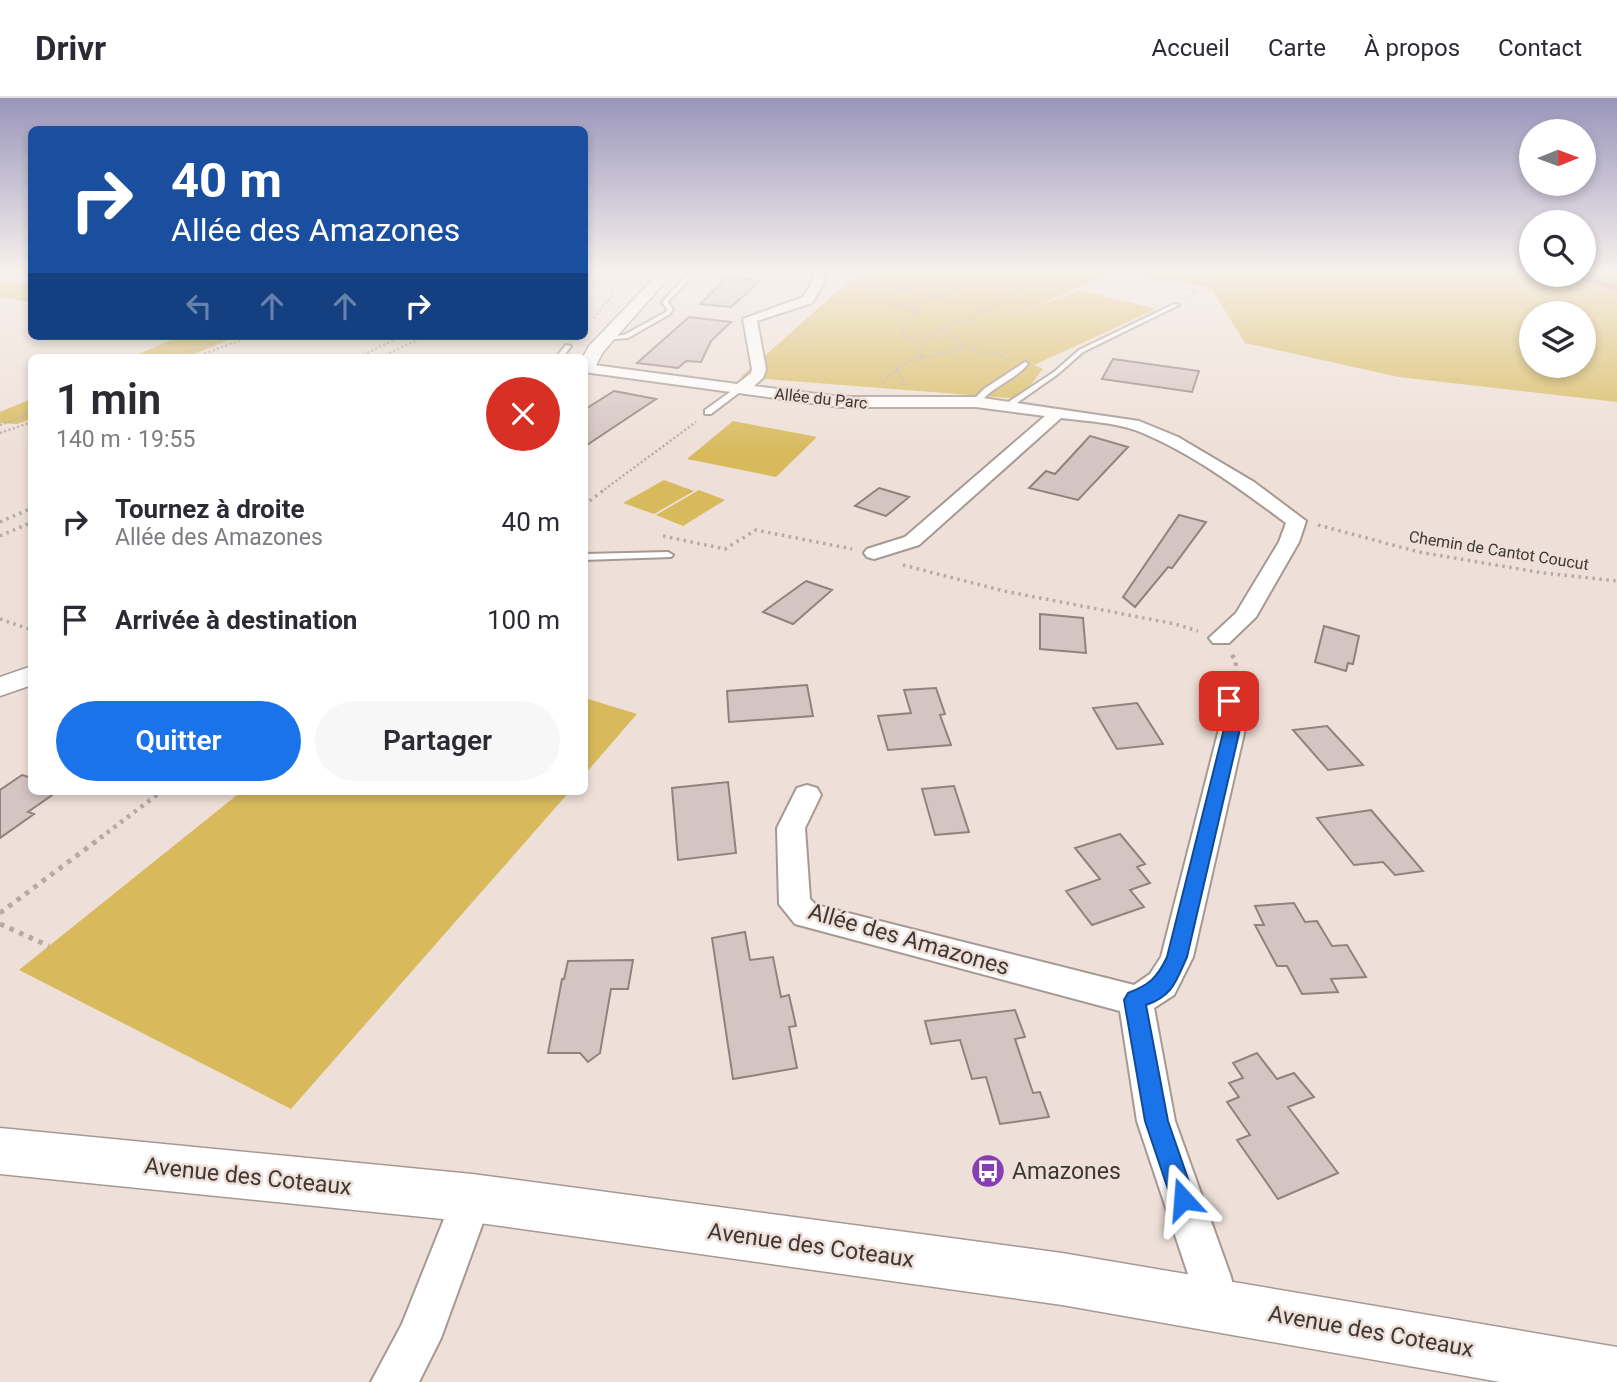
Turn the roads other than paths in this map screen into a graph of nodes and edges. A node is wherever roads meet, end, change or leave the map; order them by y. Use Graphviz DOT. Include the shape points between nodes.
graph roads {
  1 [pos="613,333"];
  2 [pos="633,333"];
  3 [pos="753,333"];
  4 [pos="1118,333"];
  5 [pos="568,346"];
  6 [pos="561,354"];
  7 [pos="590,359"];
  8 [pos="1026,364"];
  9 [pos="740,389"];
  10 [pos="976,402"];
  11 [pos="1008,405"];
  12 [pos="708,412"];
  13 [pos="1057,412"];
  14 [pos="874,553"];
  15 [pos="668,555"];
  16 [pos="588,557"];
  17 [pos="1221,638"];
  18 [pos="28,676"];
  19 [pos="0,687"];
  20 [pos="1229,701"];
  21 [pos="807,796"];
  22 [pos="1135,1000"];
  23 [pos="0,1151"];
  24 [pos="472,1198"];
  25 [pos="1215,1303"];
  26 [pos="1617,1375"];
  27 [pos="394,1382"];
  1 -- 7 [label="street"];
  2 -- 7 [label="lane"];
  3 -- 9 [label="street" via="759,369"];
  4 -- 11 [label="lane" via="1081,351"];
  5 -- 6 [label="lane"];
  7 -- 9 [label="street, Allée du Parc"];
  8 -- 10 [label="lane"];
  9 -- 10 [label="street, Allée du Parc" via="863,404"];
  9 -- 12 [label="lane"];
  10 -- 11 [label="street, Allée du Parc"];
  11 -- 13 [label="street, Allée du Parc"];
  13 -- 14 [label="street" via="912,541"];
  13 -- 17 [label="street, Allée du Parc" via="1118,421 1155,433 1248,486 1296,521 1289,542 1245,617"];
  15 -- 16 [label="lane"];
  18 -- 19 [label="street"];
  20 -- 22 [label="street" via="1232,729 1177,957 1156,993"];
  21 -- 22 [label="street, Allée des Amazones" via="791,828 795,904 806,915"];
  22 -- 25 [label="street" via="1156,1121"];
  23 -- 24 [label="street, Avenue des Coteaux"];
  24 -- 25 [label="street, Avenue des Coteaux"];
  24 -- 27 [label="street" via="418,1338"];
  25 -- 26 [label="street, Avenue des Coteaux"];
}
